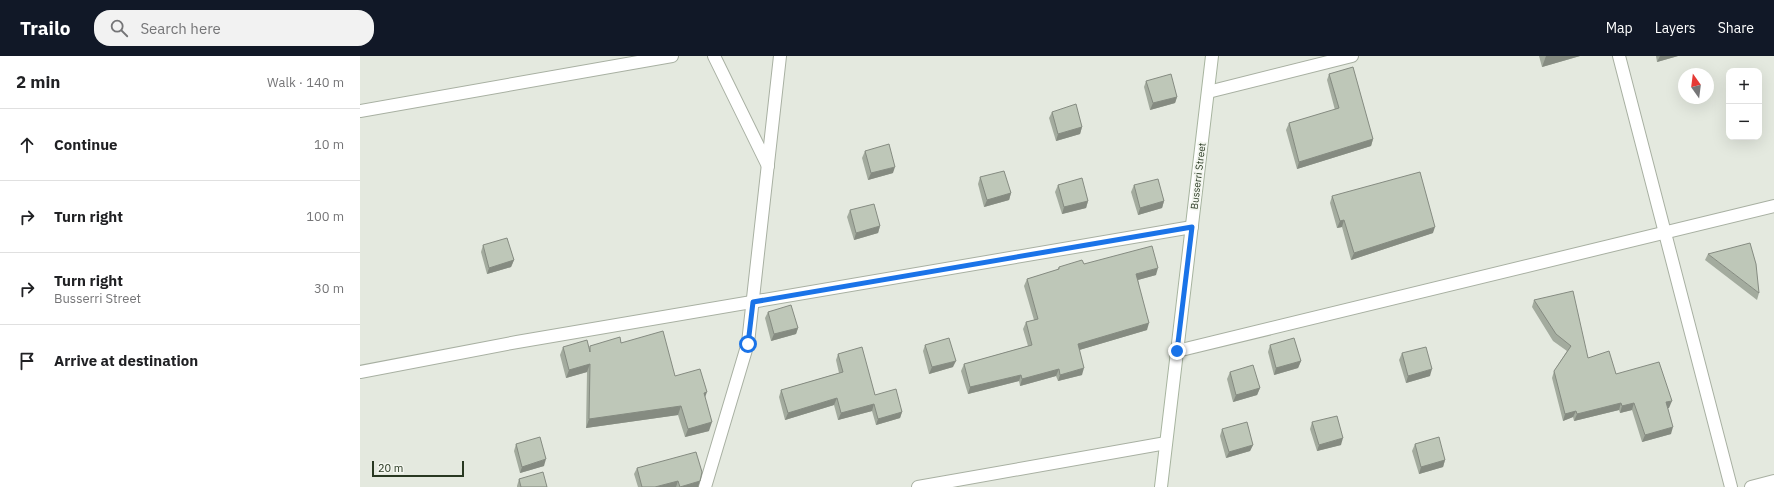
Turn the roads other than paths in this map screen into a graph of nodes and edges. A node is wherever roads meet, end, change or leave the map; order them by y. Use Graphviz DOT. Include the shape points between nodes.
graph roads {
  1 [pos="672,56"];
  2 [pos="714,56"];
  3 [pos="780,56"];
  4 [pos="1212,56"];
  5 [pos="1352,56"];
  6 [pos="1619,56"];
  7 [pos="1208,92"];
  8 [pos="360,111"];
  9 [pos="768,166"];
  10 [pos="1774,206"];
  11 [pos="1192,227"];
  12 [pos="1665,233"];
  13 [pos="753,302"];
  14 [pos="1177,351"];
  15 [pos="360,372"];
  16 [pos="1166,443"];
  17 [pos="1774,481"];
  18 [pos="704,487"];
  19 [pos="918,487"];
  20 [pos="1161,487"];
  21 [pos="1731,487"];
  22 [pos="1751,487"];
  1 -- 8 [label="street"];
  2 -- 9 [label="street"];
  3 -- 9 [label="street"];
  4 -- 7 [label="street, Busserri Street"];
  5 -- 7 [label="street"];
  6 -- 12 [label="street"];
  7 -- 11 [label="street, Busserri Street"];
  9 -- 13 [label="street"];
  10 -- 12 [label="street"];
  11 -- 13 [label="street"];
  11 -- 14 [label="street, Busserri Street"];
  12 -- 14 [label="street"];
  12 -- 21 [label="street"];
  13 -- 15 [label="street" via="517,342"];
  13 -- 18 [label="street" via="748,344"];
  14 -- 16 [label="street, Busserri Street"];
  16 -- 19 [label="street"];
  16 -- 20 [label="street, Busserri Street"];
  17 -- 22 [label="street"];
}
